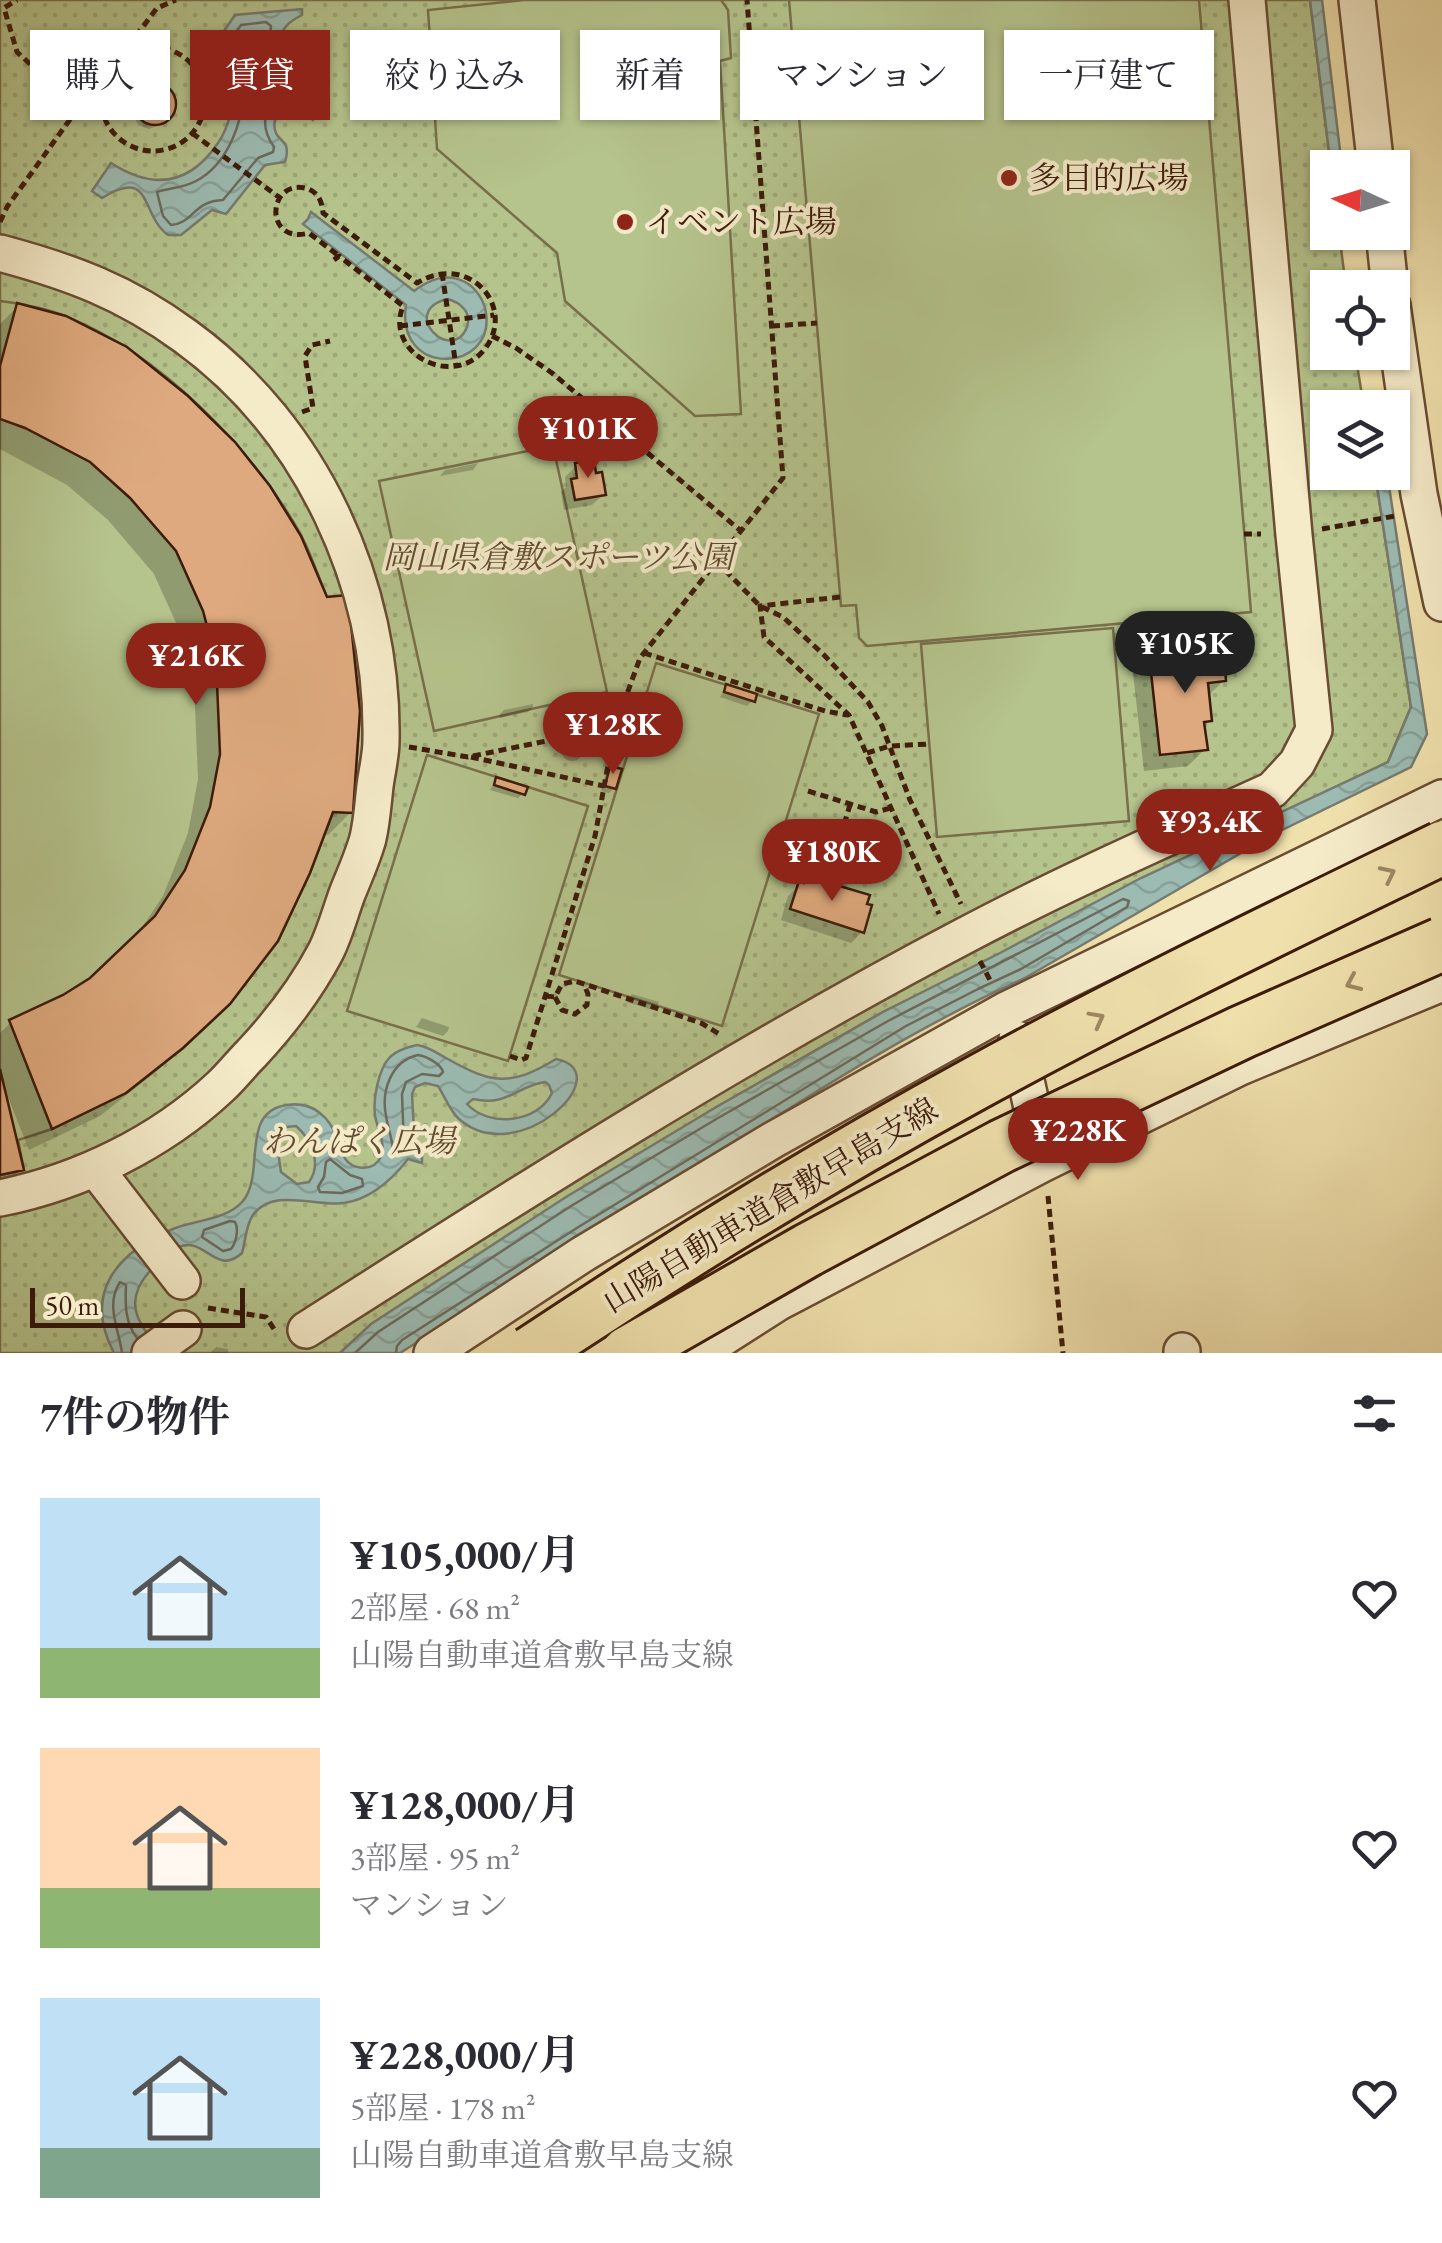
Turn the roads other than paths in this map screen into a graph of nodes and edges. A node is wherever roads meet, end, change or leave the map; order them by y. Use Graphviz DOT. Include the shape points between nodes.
graph roads {
  1 [pos="1247,0"];
  2 [pos="1357,0"];
  3 [pos="1374,150"];
  4 [pos="0,253"];
  5 [pos="1402,370"];
  6 [pos="1442,603"];
  7 [pos="1442,798"];
  8 [pos="1442,848"];
  9 [pos="1442,944"];
  10 [pos="1442,983"];
  11 [pos="998,996"];
  12 [pos="95,1168"];
  13 [pos="1045,1174"];
  14 [pos="0,1198"];
  15 [pos="182,1281"];
  16 [pos="183,1329"];
  17 [pos="290,1330"];
  18 [pos="150,1353"];
  19 [pos="432,1353"];
  20 [pos="531,1353"];
  21 [pos="628,1353"];
  22 [pos="699,1353"];
  1 -- 17 [label="street" via="1314,730 1297,763 1272,790 743,1058"];
  2 -- 3 [label="street"];
  4 -- 12 [label="street" via="114,292 244,387 312,474 339,528 378,670 381,743 368,836 326,950 279,1024 219,1088 162,1132"];
  5 -- 6 [label="street"];
  7 -- 11 [label="street"];
  20 -- 8 [label="highway, 山陽自動車道倉敷早島支線, one-way, bridge" via="976,1083"];
  9 -- 21 [label="highway, 山陽自動車道倉敷早島支線, one-way, bridge" via="1002,1146"];
  10 -- 13 [label="street" via="1240,1067"];
  11 -- 13 [label="street" via="1014,1028"];
  11 -- 19 [label="street"];
  12 -- 14 [label="street"];
  12 -- 15 [label="street"];
  13 -- 22 [label="street" via="780,1302"];
  16 -- 18 [label="street"];
}
